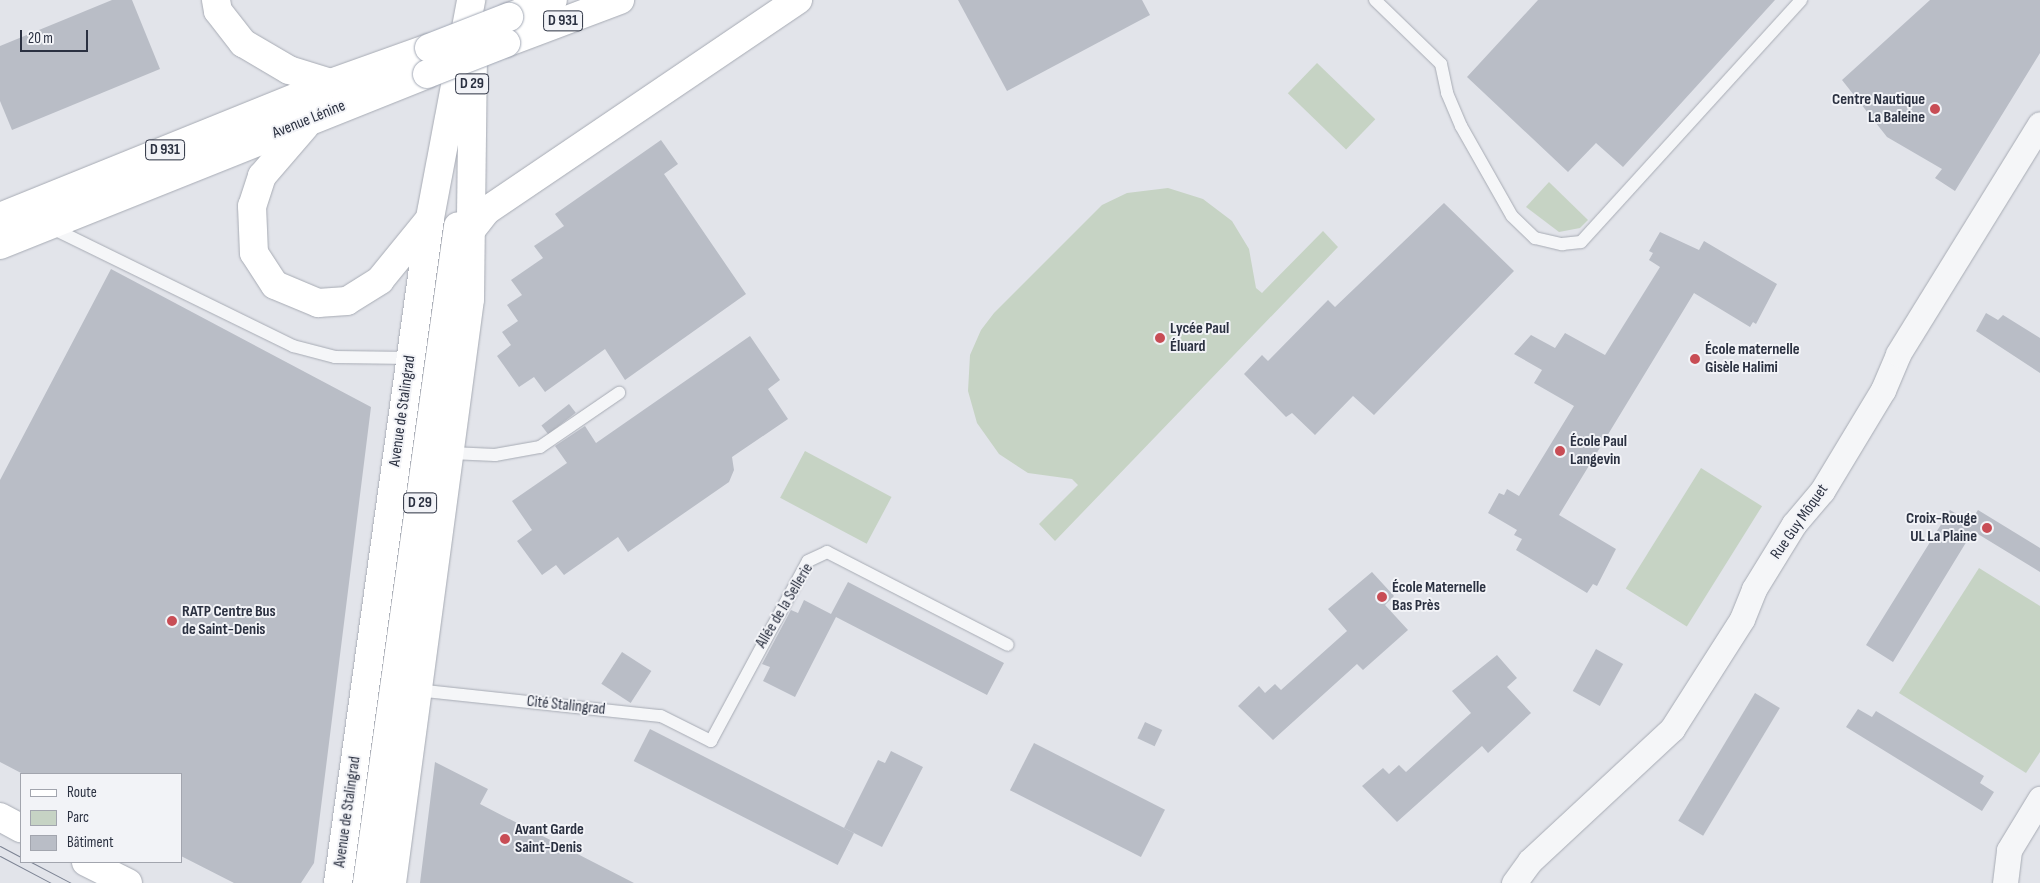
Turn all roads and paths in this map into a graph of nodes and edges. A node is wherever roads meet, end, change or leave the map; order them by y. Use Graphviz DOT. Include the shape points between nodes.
graph roads {
  1 [pos="216,0"];
  2 [pos="473,0"];
  3 [pos="553,0"];
  4 [pos="620,0"];
  5 [pos="798,0"];
  6 [pos="1375,0"];
  7 [pos="1801,0"];
  8 [pos="508,30"];
  9 [pos="428,61"];
  10 [pos="331,83"];
  11 [pos="311,119"];
  12 [pos="2040,124"];
  13 [pos="471,126"];
  14 [pos="506,197"];
  15 [pos="0,217"];
  16 [pos="430,218"];
  17 [pos="474,225"];
  18 [pos="48,226"];
  19 [pos="0,245"];
  20 [pos="451,273"];
  21 [pos="470,299"];
  22 [pos="410,358"];
  23 [pos="619,393"];
  24 [pos="398,452"];
  25 [pos="451,453"];
  26 [pos="1008,645"];
  27 [pos="416,690"];
  28 [pos="711,741"];
  29 [pos="2040,799"];
  30 [pos="0,817"];
  31 [pos="20,827"];
  32 [pos="88,863"];
  33 [pos="376,882"];
  34 [pos="128,883"];
  35 [pos="338,883"];
  36 [pos="1514,883"];
  37 [pos="2005,883"];
  1 -- 10 [label="main road" via="218,11 243,44 289,70"];
  2 -- 13 [label="main road, Avenue de Stalingrad / D 29"];
  2 -- 16 [label="main road, Avenue de Stalingrad / D 29"];
  3 -- 8 [label="main road, Avenue Lénine / D 931"];
  4 -- 8 [label="main road, Avenue Lénine / D 931"];
  5 -- 14 [label="main road"];
  6 -- 7 [label="lane" via="1441,64 1447,93 1461,126 1512,216 1535,238 1562,244 1581,242"];
  8 -- 9 [label="main road, Avenue Lénine / D 931, bridge"];
  9 -- 10 [label="main road, Avenue Lénine / D 931"];
  9 -- 11 [label="main road, Avenue Lénine / D 931"];
  10 -- 15 [label="main road, Avenue Lénine / D 931"];
  11 -- 16 [label="main road" via="273,160 254,199 251,221 254,253 275,285 318,303 347,301 380,280"];
  11 -- 18 [label="main road, Avenue Lénine / D 931"];
  12 -- 36 [label="street, Rue Guy Môquet" via="1898,354 1883,390 1822,491 1794,524 1754,589 1738,626 1672,729 1530,861"];
  13 -- 17 [label="main road, Avenue de Stalingrad / D 29"];
  13 -- 20 [label="main road, Avenue de Stalingrad / D 29"];
  14 -- 17 [label="main road" via="486,211"];
  14 -- 21 [label="main road" via="490,233"];
  16 -- 22 [label="main road, Avenue de Stalingrad / D 29"];
  17 -- 20 [label="main road"];
  17 -- 21 [label="main road, Avenue de Stalingrad / D 29"];
  18 -- 19 [label="main road, Avenue Lénine / D 931"];
  18 -- 22 [label="lane" via="293,346 335,357"];
  20 -- 33 [label="main road, Avenue de Stalingrad / D 29"];
  21 -- 25 [label="main road, Avenue de Stalingrad / D 29"];
  22 -- 24 [label="main road, Avenue de Stalingrad / D 29"];
  23 -- 25 [label="lane" via="540,447 495,455"];
  24 -- 33 [label="main road, D 29"];
  24 -- 35 [label="main road, Avenue de Stalingrad / D 29"];
  25 -- 27 [label="main road, Avenue de Stalingrad / D 29"];
  26 -- 28 [label="lane, Allée de la Sellerie" via="827,552 808,561"];
  27 -- 28 [label="lane, Cité Stalingrad" via="661,716"];
  27 -- 33 [label="main road, Avenue de Stalingrad / D 29"];
  29 -- 37 [label="street" via="2009,850"];
  30 -- 31 [label="main road"];
  32 -- 34 [label="main road"];
}
